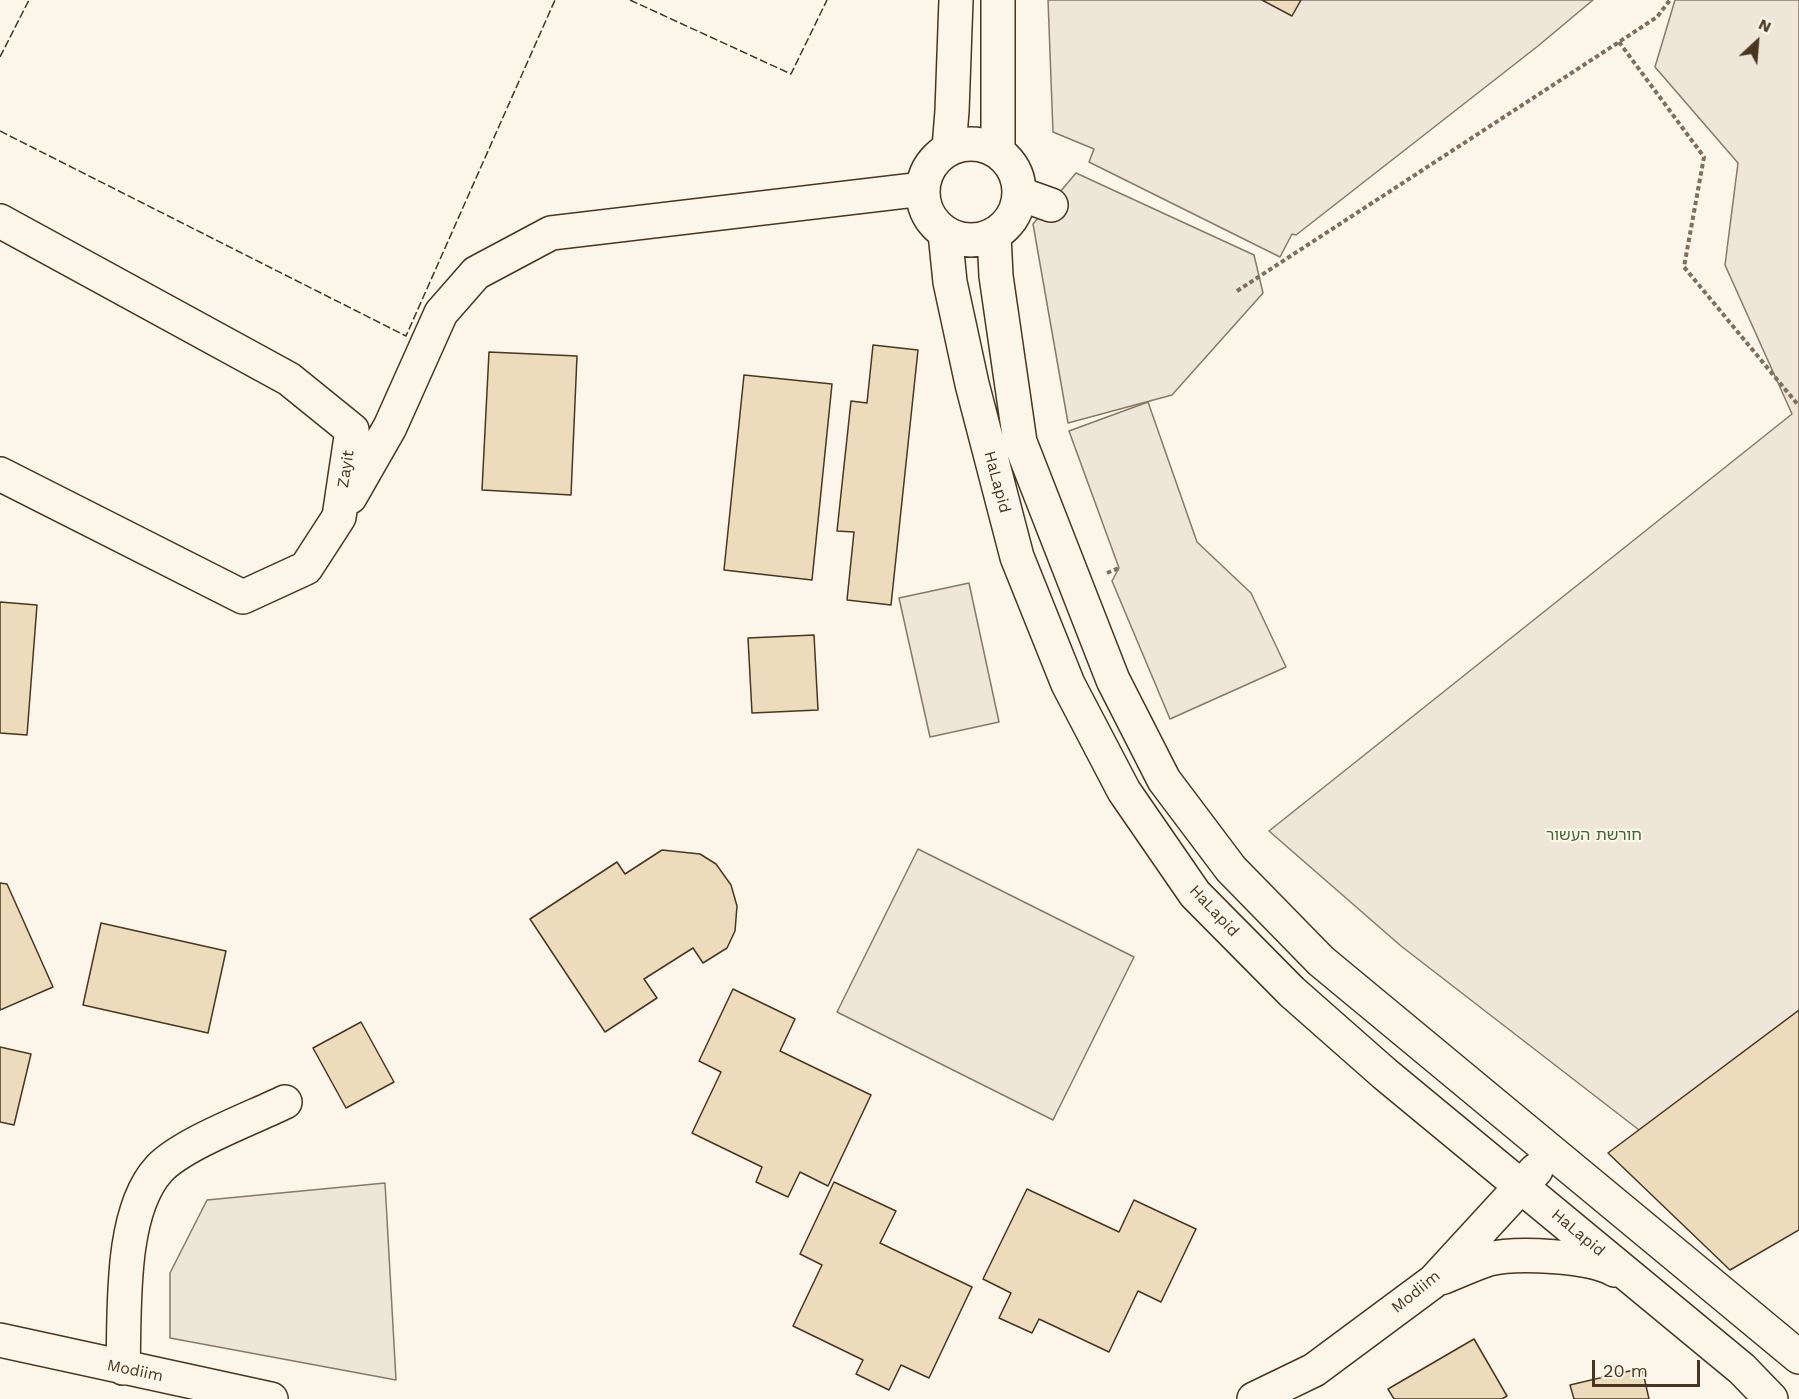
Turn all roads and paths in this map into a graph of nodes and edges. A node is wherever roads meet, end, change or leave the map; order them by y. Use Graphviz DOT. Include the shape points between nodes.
graph roads {
  1 [pos="956,0"];
  2 [pos="998,0"];
  3 [pos="1670,0"];
  4 [pos="1619,42"];
  5 [pos="949,148"];
  6 [pos="998,151"];
  7 [pos="922,189"];
  8 [pos="1020,194"];
  9 [pos="1051,205"];
  10 [pos="0,221"];
  11 [pos="945,233"];
  12 [pos="993,235"];
  13 [pos="1237,291"];
  14 [pos="1799,406"];
  15 [pos="0,474"];
  16 [pos="339,517"];
  17 [pos="285,1102"];
  18 [pos="1551,1153"];
  19 [pos="1521,1186"];
  20 [pos="1434,1281"];
  21 [pos="1639,1284"];
  22 [pos="0,1340"];
  23 [pos="1799,1357"];
  24 [pos="123,1368"];
  25 [pos="271,1399"];
  26 [pos="1254,1399"];
  27 [pos="1771,1399"];
  1 -- 5 [label="street"];
  2 -- 6 [label="street"];
  3 -- 4 [label="path" via="1657,17"];
  4 -- 13 [label="path"];
  4 -- 14 [label="path" via="1704,157 1684,267"];
  5 -- 6 [label="street" via="965,143 982,144"];
  5 -- 7 [label="street" via="935,159"];
  6 -- 8 [label="street" via="1010,162"];
  7 -- 11 [label="street" via="924,206"];
  7 -- 16 [label="street" via="551,233 476,273 441,313 390,427"];
  8 -- 9 [label="street"];
  8 -- 12 [label="street" via="1007,225"];
  10 -- 16 [label="street, Zayit" via="290,379 352,430"];
  11 -- 12 [label="street" via="977,240"];
  11 -- 19 [label="street, HaLapid" via="950,282 972,384 1017,557 1068,684 1124,791 1195,894 1292,992"];
  12 -- 18 [label="street, HaLapid" via="1020,442 1113,680 1164,780 1231,869 1320,962"];
  15 -- 16 [label="street, Zayit" via="243,597 306,568"];
  17 -- 24 [label="street" via="186,1149 160,1168 143,1194 133,1220 127,1271"];
  18 -- 19 [label="street, Modiim"];
  18 -- 23 [label="street, HaLapid"];
  19 -- 20 [label="street, Modiim"];
  19 -- 21 [label="street, HaLapid"];
  20 -- 21 [label="street" via="1490,1259 1525,1256 1606,1265"];
  20 -- 26 [label="street, Modiim" via="1314,1370"];
  21 -- 27 [label="street, HaLapid"];
  22 -- 24 [label="street, Modiim"];
  24 -- 25 [label="street, Modiim"];
}
